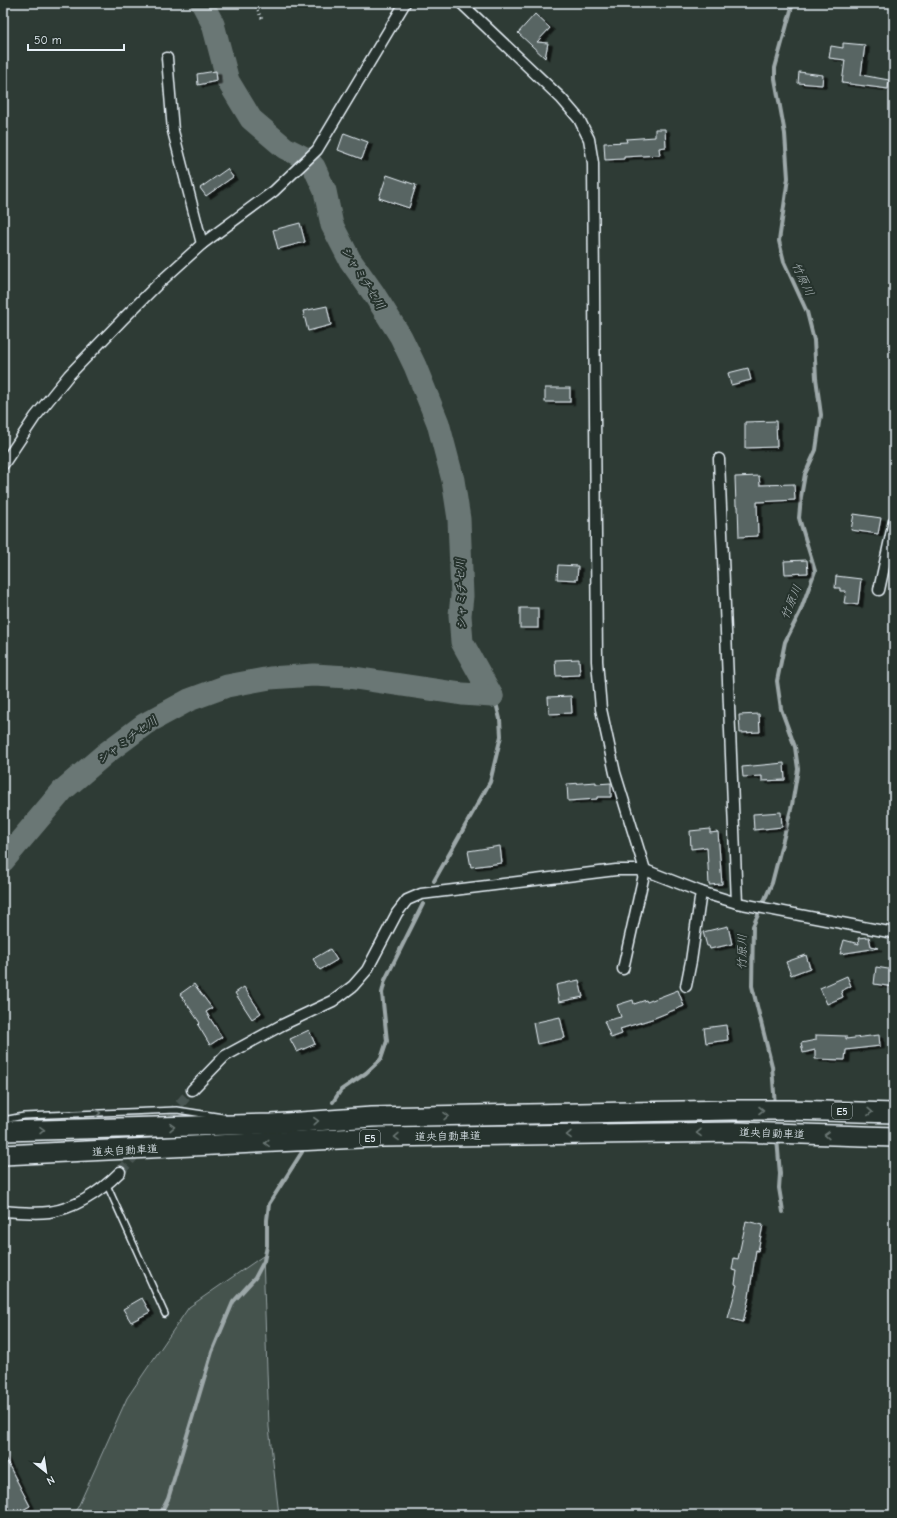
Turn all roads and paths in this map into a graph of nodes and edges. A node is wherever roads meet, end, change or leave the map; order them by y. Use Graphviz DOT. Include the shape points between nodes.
graph roads {
  1 [pos="254,3"];
  2 [pos="405,3"];
  3 [pos="461,3"];
  4 [pos="262,19"];
  5 [pos="167,58"];
  6 [pos="202,244"];
  7 [pos="719,458"];
  8 [pos="3,465"];
  9 [pos="894,521"];
  10 [pos="879,590"];
  11 [pos="645,870"];
  12 [pos="701,892"];
  13 [pos="737,903"];
  14 [pos="894,933"];
  15 [pos="623,969"];
  16 [pos="686,986"];
  17 [pos="192,1090"];
  18 [pos="894,1113"];
  19 [pos="228,1118"];
  20 [pos="236,1119"];
  21 [pos="3,1120"];
  22 [pos="272,1124"];
  23 [pos="3,1131"];
  24 [pos="894,1137"];
  25 [pos="3,1155"];
  26 [pos="120,1172"];
  27 [pos="108,1184"];
  28 [pos="3,1211"];
  29 [pos="165,1314"];
  1 -- 4 [label="path"];
  2 -- 6 [label="street" via="317,150 274,192"];
  3 -- 11 [label="street" via="561,98 579,119 589,139 593,163 597,661 601,710 615,774"];
  5 -- 6 [label="street" via="173,131"];
  6 -- 8 [label="street" via="158,284 69,375"];
  7 -- 13 [label="street"];
  9 -- 10 [label="street"];
  11 -- 12 [label="street"];
  11 -- 15 [label="street"];
  11 -- 17 [label="street" via="616,870 442,891 421,894 407,900 397,913 367,970 353,986 333,1001 224,1056"];
  12 -- 13 [label="street"];
  12 -- 16 [label="street"];
  13 -- 14 [label="street"];
  22 -- 18 [label="highway, 道央自動車道 / E5, one-way" via="372,1117 733,1110"];
  21 -- 19 [label="lane, one-way" via="24,1116 177,1110"];
  20 -- 22 [label="lane"];
  23 -- 22 [label="highway, 道央自動車道 / E5, one-way"];
  24 -- 25 [label="highway, 道央自動車道 / E5, one-way" via="738,1132 381,1137"];
  26 -- 27 [label="street"];
  27 -- 28 [label="street" via="81,1202 49,1212"];
  27 -- 29 [label="lane"];
}
